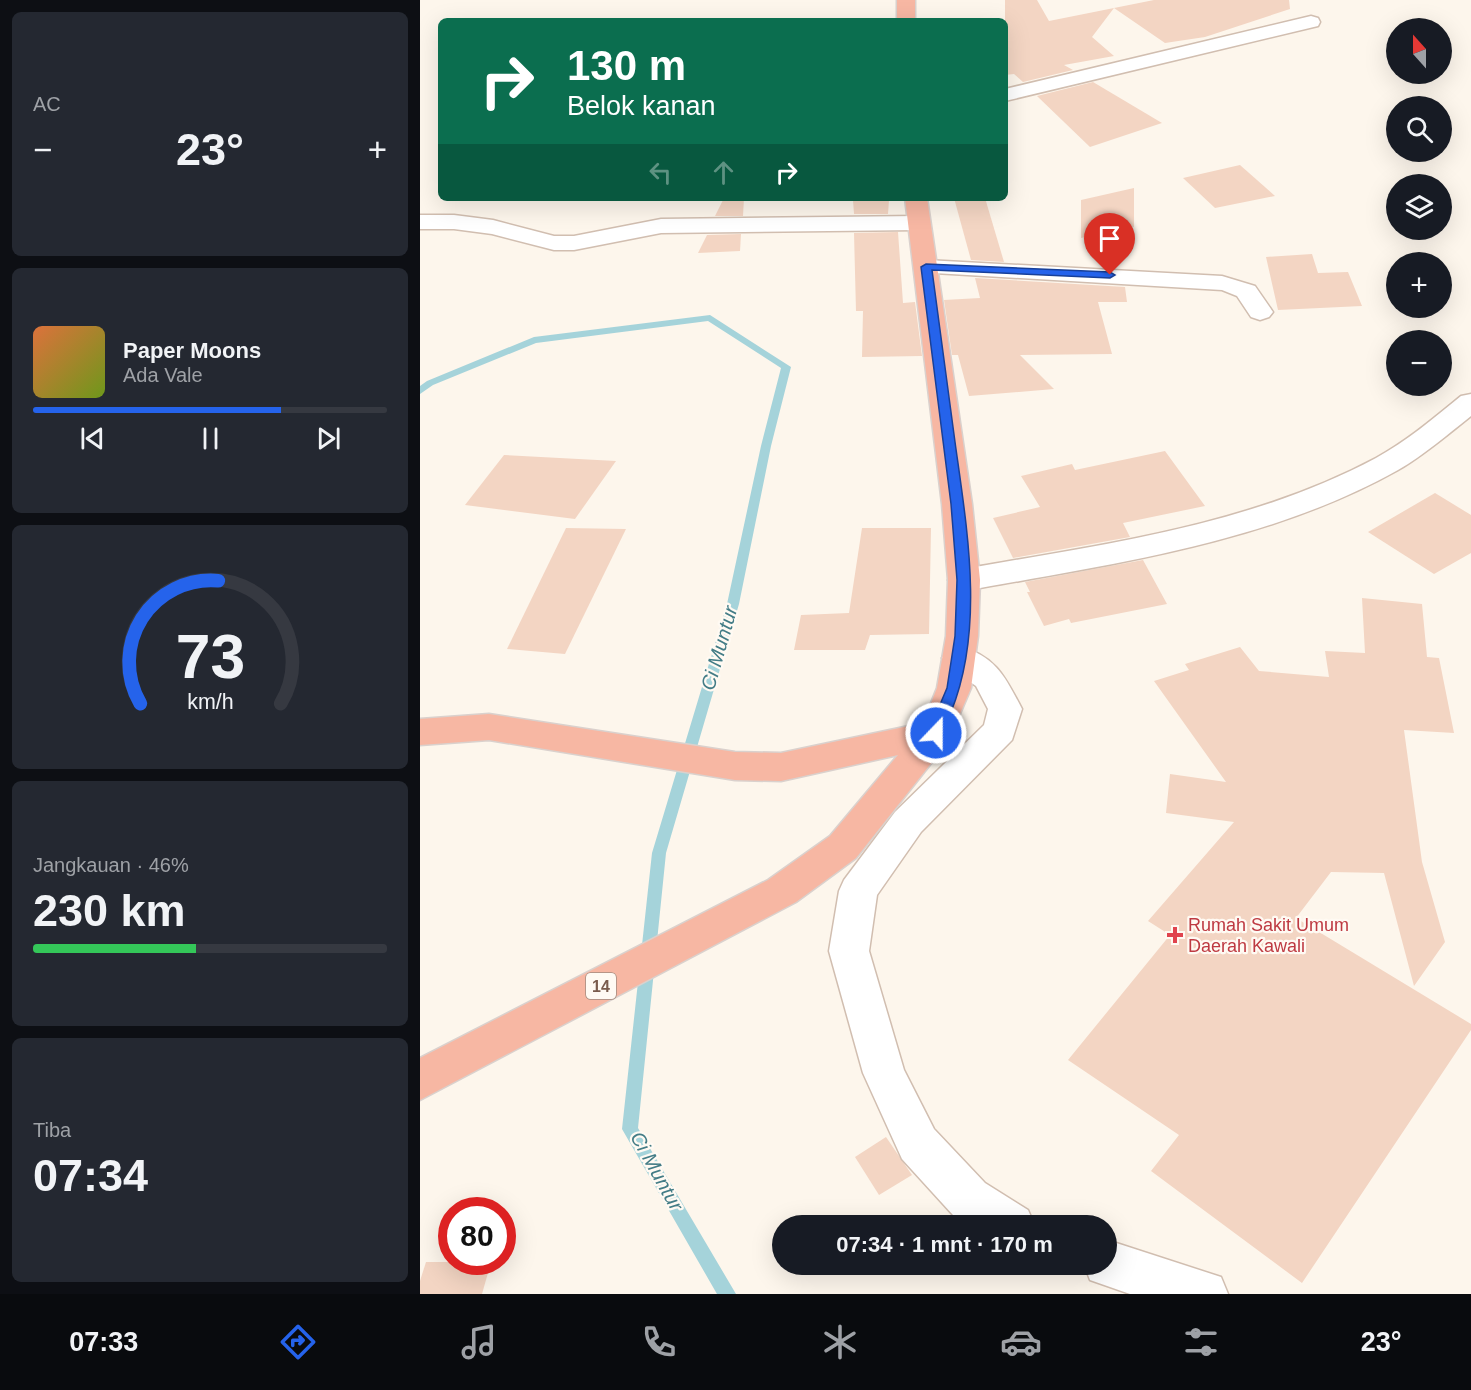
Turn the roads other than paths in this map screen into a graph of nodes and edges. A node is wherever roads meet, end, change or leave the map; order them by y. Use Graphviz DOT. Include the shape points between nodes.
graph roads {
  1 [pos="906,0"];
  2 [pos="906,18"];
  3 [pos="1311,22"];
  4 [pos="1008,94"];
  5 [pos="917,211"];
  6 [pos="420,222"];
  7 [pos="926,267"];
  8 [pos="1260,312"];
  9 [pos="1471,402"];
  10 [pos="964,580"];
  11 [pos="958,658"];
  12 [pos="420,732"];
  13 [pos="936,733"];
  14 [pos="420,1080"];
  15 [pos="994,1215"];
  16 [pos="1117,1266"];
  17 [pos="1204,1294"];
  1 -- 2 [label="highway"];
  3 -- 4 [label="street"];
  5 -- 6 [label="street" via="661,226 574,243 554,243 493,227"];
  5 -- 7 [label="highway, 14"];
  7 -- 8 [label="street" via="1222,283 1248,291"];
  7 -- 10 [label="highway, 14"];
  9 -- 10 [label="street" via="1388,463 1293,507 1192,535"];
  10 -- 11 [label="highway, 14"];
  11 -- 13 [label="highway, 14" via="954,688"];
  11 -- 15 [label="street" via="989,678 1005,709 1000,731 908,822 858,891 849,951 884,1073 918,1144 969,1199"];
  12 -- 13 [label="highway" via="489,727 735,766 781,767"];
  13 -- 14 [label="highway, 14" via="843,847 782,891"];
  16 -- 17 [label="street"];
}
